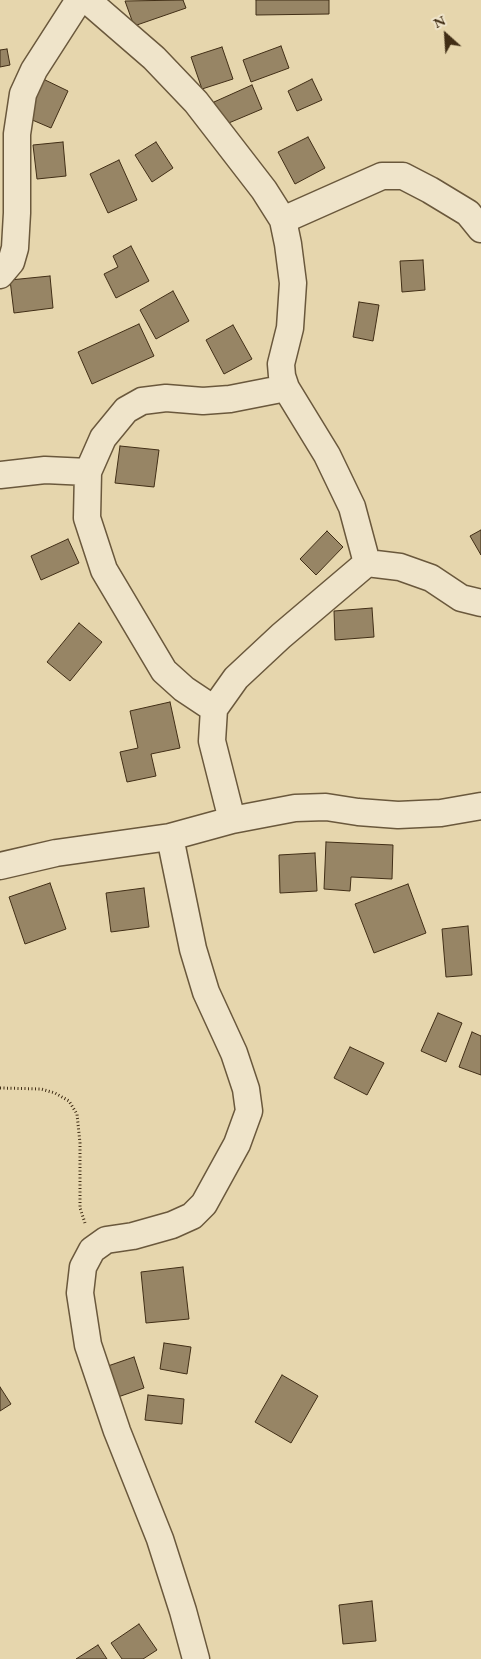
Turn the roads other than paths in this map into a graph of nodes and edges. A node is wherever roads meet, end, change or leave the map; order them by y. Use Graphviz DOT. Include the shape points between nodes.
graph roads {
  1 [pos="79,0"];
  2 [pos="87,0"];
  3 [pos="283,220"];
  4 [pos="481,229"];
  5 [pos="0,275"];
  6 [pos="286,388"];
  7 [pos="88,472"];
  8 [pos="0,475"];
  9 [pos="367,564"];
  10 [pos="481,603"];
  11 [pos="214,709"];
  12 [pos="481,806"];
  13 [pos="232,820"];
  14 [pos="170,837"];
  15 [pos="0,866"];
  16 [pos="196,1659"];
  1 -- 5 [label="street" via="34,70 23,94 17,134 15,248 11,262"];
  2 -- 3 [label="street" via="154,58 196,102 264,190"];
  3 -- 4 [label="street" via="382,176 403,176 468,213"];
  3 -- 6 [label="street" via="293,283 290,328 281,364"];
  6 -- 7 [label="street" via="230,399 142,400 126,410 103,438"];
  6 -- 9 [label="street" via="327,455 352,507"];
  7 -- 8 [label="street" via="45,470"];
  7 -- 11 [label="street" via="87,518 104,570 164,671"];
  9 -- 10 [label="street" via="400,567 431,578 461,598"];
  9 -- 11 [label="street" via="236,678"];
  11 -- 13 [label="street" via="212,741"];
  12 -- 13 [label="street" via="440,813 398,814 326,807 295,808"];
  13 -- 14 [label="street"];
  14 -- 15 [label="street" via="56,852"];
  14 -- 16 [label="street" via="193,949 206,992 234,1053 246,1089 249,1111 237,1144 204,1204 192,1216 172,1225 106,1240 92,1250 83,1266 80,1293 88,1346 160,1540"];
}
